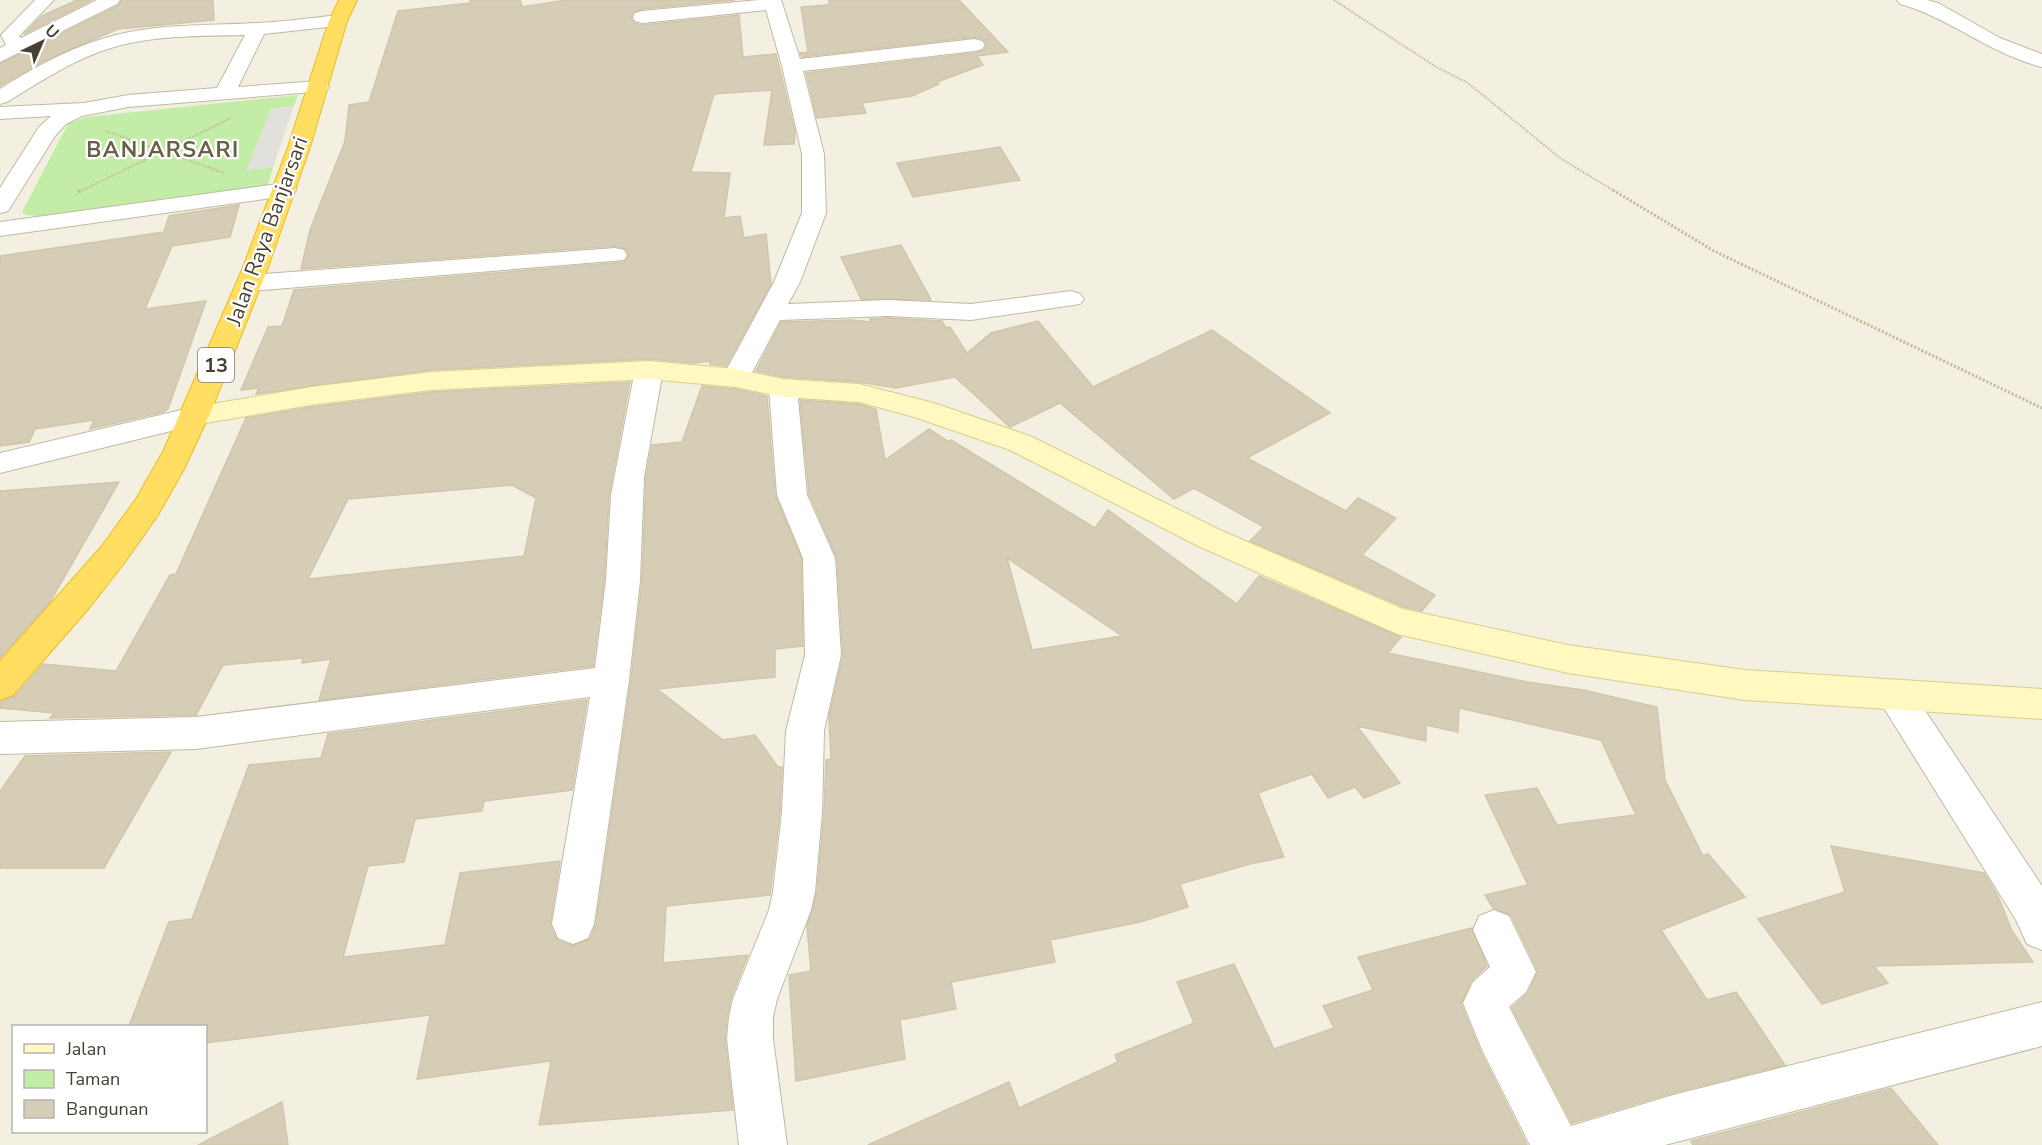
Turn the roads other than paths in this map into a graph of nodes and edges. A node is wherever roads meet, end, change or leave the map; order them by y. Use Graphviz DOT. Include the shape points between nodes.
graph roads {
  1 [pos="45,0"];
  2 [pos="111,0"];
  3 [pos="1906,0"];
  4 [pos="772,2"];
  5 [pos="343,11"];
  6 [pos="642,17"];
  7 [pos="257,28"];
  8 [pos="975,45"];
  9 [pos="18,47"];
  10 [pos="0,56"];
  11 [pos="2042,61"];
  12 [pos="792,66"];
  13 [pos="319,87"];
  14 [pos="225,93"];
  15 [pos="0,98"];
  16 [pos="90,107"];
  17 [pos="0,113"];
  18 [pos="285,190"];
  19 [pos="0,206"];
  20 [pos="0,230"];
  21 [pos="615,255"];
  22 [pos="250,284"];
  23 [pos="1071,298"];
  24 [pos="773,312"];
  25 [pos="649,370"];
  26 [pos="736,378"];
  27 [pos="783,388"];
  28 [pos="194,416"];
  29 [pos="0,463"];
  30 [pos="611,680"];
  31 [pos="0,685"];
  32 [pos="1895,695"];
  33 [pos="2042,704"];
  34 [pos="0,738"];
  35 [pos="573,924"];
  36 [pos="1494,930"];
  37 [pos="2042,930"];
  38 [pos="2042,1024"];
  39 [pos="763,1145"];
  40 [pos="1556,1145"];
  41 [pos="1584,1145"];
  1 -- 9 [label="street" via="10,35"];
  2 -- 9 [label="street"];
  3 -- 11 [label="street" via="1932,7 1993,42"];
  4 -- 6 [label="street"];
  4 -- 12 [label="street"];
  5 -- 7 [label="street"];
  5 -- 13 [label="highway, Jalan Raya Banjarsari / 13"];
  7 -- 14 [label="street"];
  7 -- 15 [label="street" via="164,33 110,42 75,56"];
  8 -- 12 [label="street"];
  9 -- 10 [label="street"];
  12 -- 24 [label="street" via="813,154 814,213"];
  13 -- 14 [label="street"];
  13 -- 18 [label="highway, Jalan Raya Banjarsari / 13"];
  14 -- 16 [label="street"];
  16 -- 17 [label="street"];
  16 -- 19 [label="street" via="66,117 47,132"];
  18 -- 20 [label="street"];
  18 -- 22 [label="highway, Jalan Raya Banjarsari / 13"];
  21 -- 22 [label="street"];
  22 -- 28 [label="highway, Jalan Raya Banjarsari / 13"];
  23 -- 24 [label="street" via="971,312 888,308"];
  24 -- 26 [label="street"];
  25 -- 26 [label="street"];
  25 -- 28 [label="street" via="431,381"];
  25 -- 30 [label="street" via="631,460"];
  26 -- 27 [label="street"];
  27 -- 32 [label="street" via="859,393 924,410 1020,443 1209,538 1397,621 1568,659 1745,685"];
  27 -- 39 [label="street" via="792,495 819,558 823,655 805,731 794,892 751,1017 750,1039"];
  28 -- 29 [label="street"];
  28 -- 31 [label="highway, Jalan Raya Banjarsari / 13" via="147,507 57,623"];
  30 -- 34 [label="street" via="196,733"];
  30 -- 35 [label="street"];
  32 -- 33 [label="street"];
  32 -- 37 [label="street" via="2031,906"];
  36 -- 40 [label="street" via="1514,972 1490,992 1485,1003"];
  38 -- 41 [label="street"];
}
